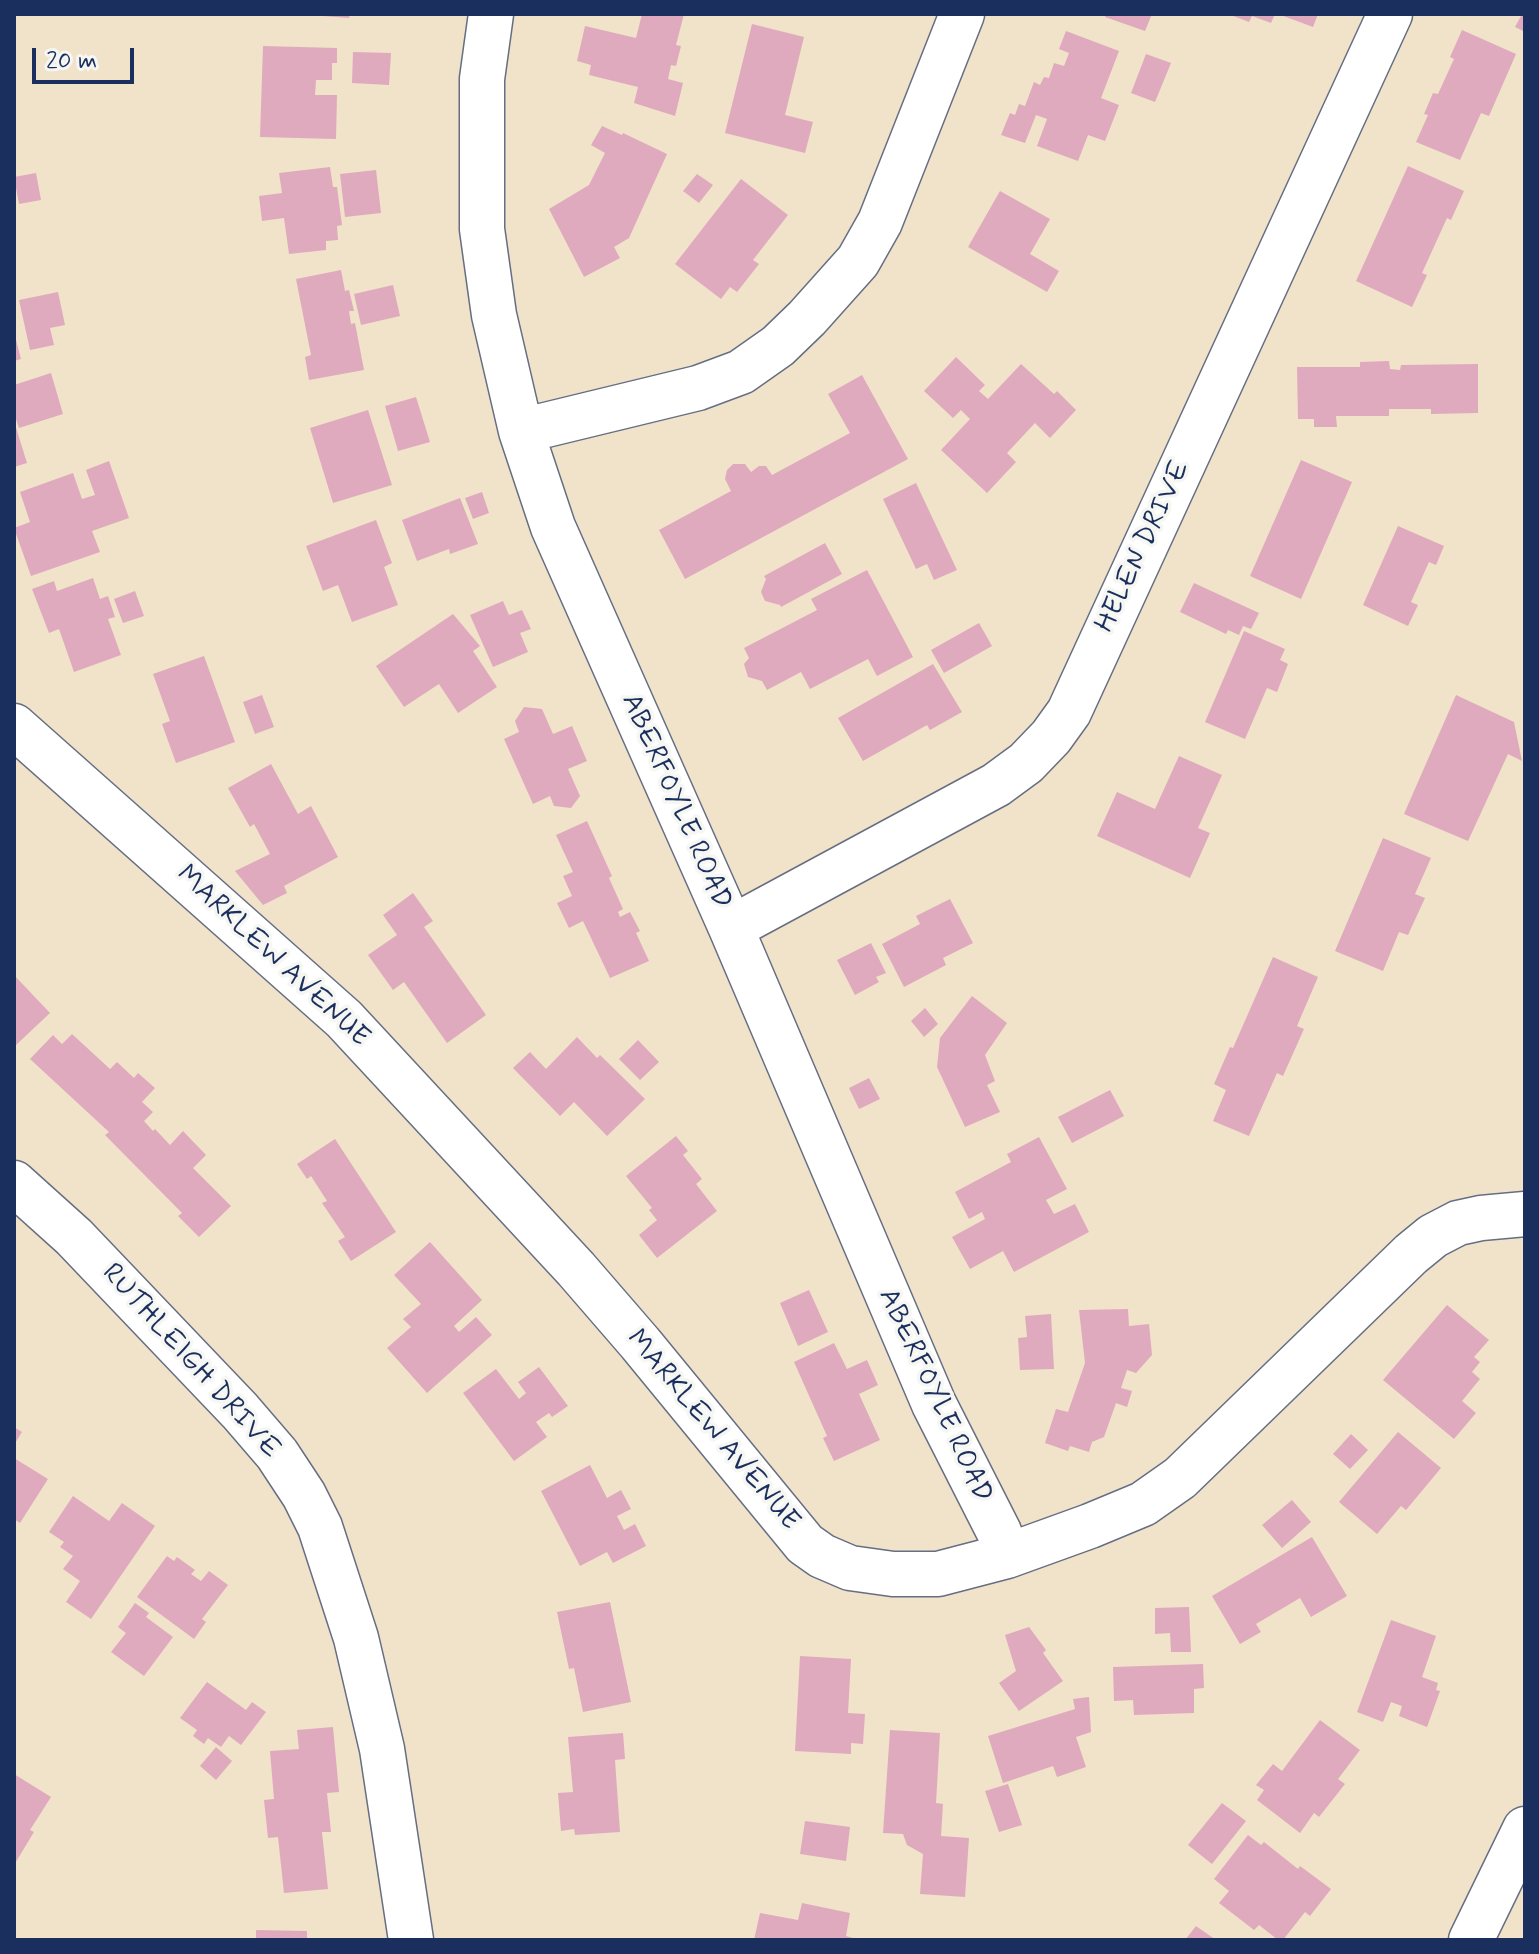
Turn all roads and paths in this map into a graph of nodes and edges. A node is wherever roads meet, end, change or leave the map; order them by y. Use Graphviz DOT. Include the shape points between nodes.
graph roads {
  1 [pos="491,14"];
  2 [pos="962,14"];
  3 [pos="1390,14"];
  4 [pos="521,431"];
  5 [pos="14,726"];
  6 [pos="731,928"];
  7 [pos="14,1183"];
  8 [pos="1525,1214"];
  9 [pos="1007,1556"];
  10 [pos="1525,1829"];
  11 [pos="411,1940"];
  12 [pos="1471,1940"];
  1 -- 4 [label="street, ABERFOYLE ROAD" via="482,79 482,229 494,315"];
  2 -- 4 [label="street" via="880,222 858,261 778,346 741,372 698,388"];
  3 -- 6 [label="street, HELEN DRIVE" via="1069,712 1051,737 996,785"];
  4 -- 6 [label="street, ABERFOYLE ROAD" via="553,527"];
  5 -- 9 [label="street, MARKLEW AVENUE" via="344,1019 576,1269 805,1544 850,1568 893,1574 938,1574"];
  6 -- 9 [label="street, ABERFOYLE ROAD" via="934,1404"];
  7 -- 11 [label="street, RUTHLEIGH DRIVE" via="74,1237 240,1411 277,1454 309,1506 356,1638 382,1749"];
  8 -- 9 [label="street, MARKLEW AVENUE" via="1458,1223 1433,1236 1180,1478 1143,1504"];
  10 -- 12 [label="street"];
}
